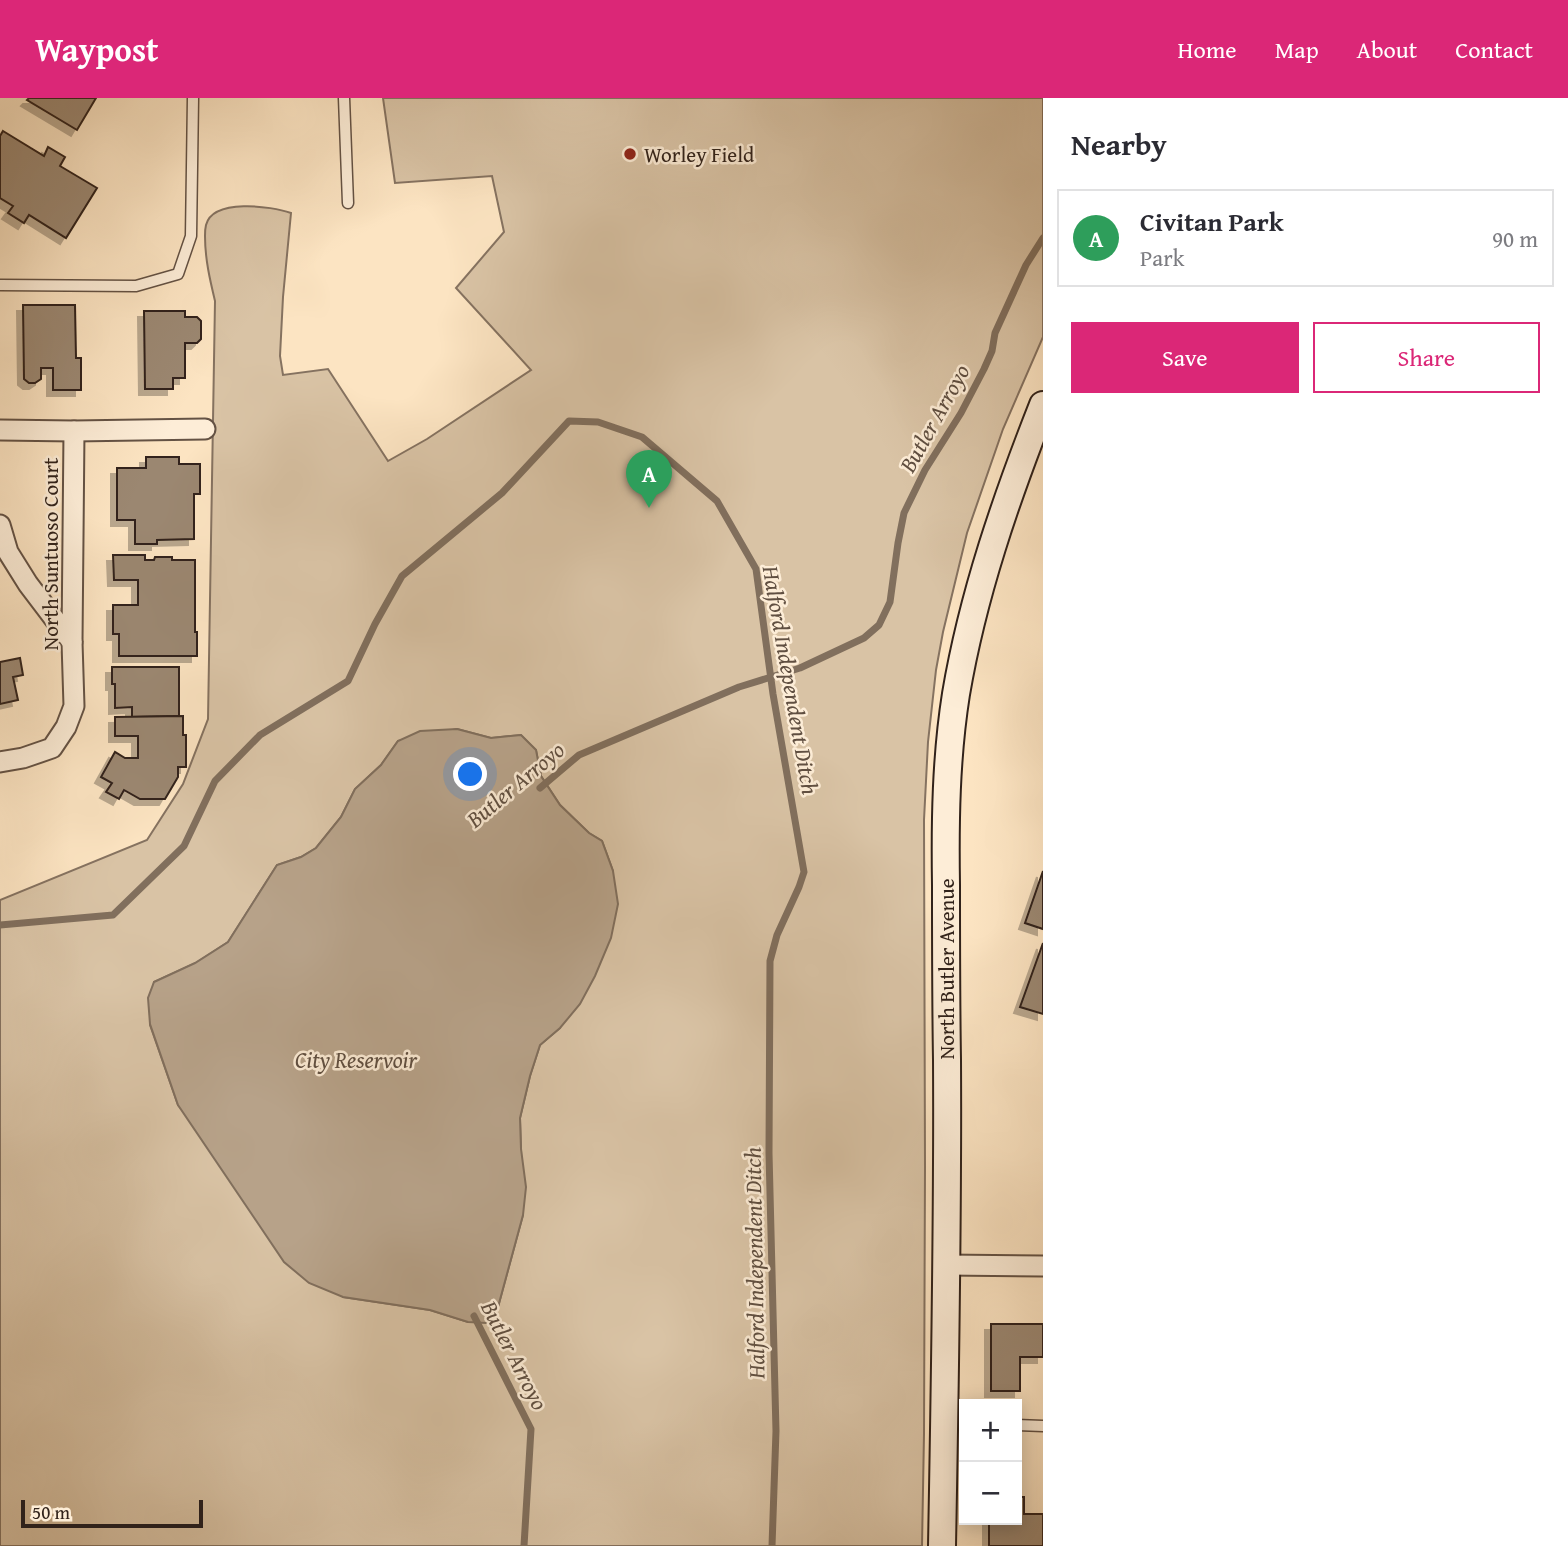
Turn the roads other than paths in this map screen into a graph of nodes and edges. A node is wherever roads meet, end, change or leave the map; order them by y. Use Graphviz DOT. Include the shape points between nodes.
graph roads {
  1 [pos="193,98"];
  2 [pos="344,98"];
  3 [pos="348,203"];
  4 [pos="0,285"];
  5 [pos="1043,405"];
  6 [pos="205,429"];
  7 [pos="0,430"];
  8 [pos="74,431"];
  9 [pos="0,525"];
  10 [pos="72,642"];
  11 [pos="0,762"];
  12 [pos="945,1265"];
  13 [pos="1043,1266"];
  14 [pos="1022,1425"];
  15 [pos="1043,1426"];
  16 [pos="942,1546"];
  1 -- 4 [label="lane" via="191,236 178,274 136,286"];
  2 -- 3 [label="lane"];
  5 -- 12 [label="main road, North Butler Avenue" via="990,550 967,636 951,731 946,826"];
  6 -- 8 [label="street, North Suntuoso Court"];
  7 -- 8 [label="street"];
  8 -- 10 [label="street, North Suntuoso Court"];
  9 -- 10 [label="street" via="9,552 28,583"];
  10 -- 11 [label="street, North Suntuoso Court" via="74,706 66,727 52,748"];
  12 -- 13 [label="street"];
  12 -- 16 [label="main road, North Butler Avenue" via="949,1424"];
  14 -- 15 [label="lane"];
}
